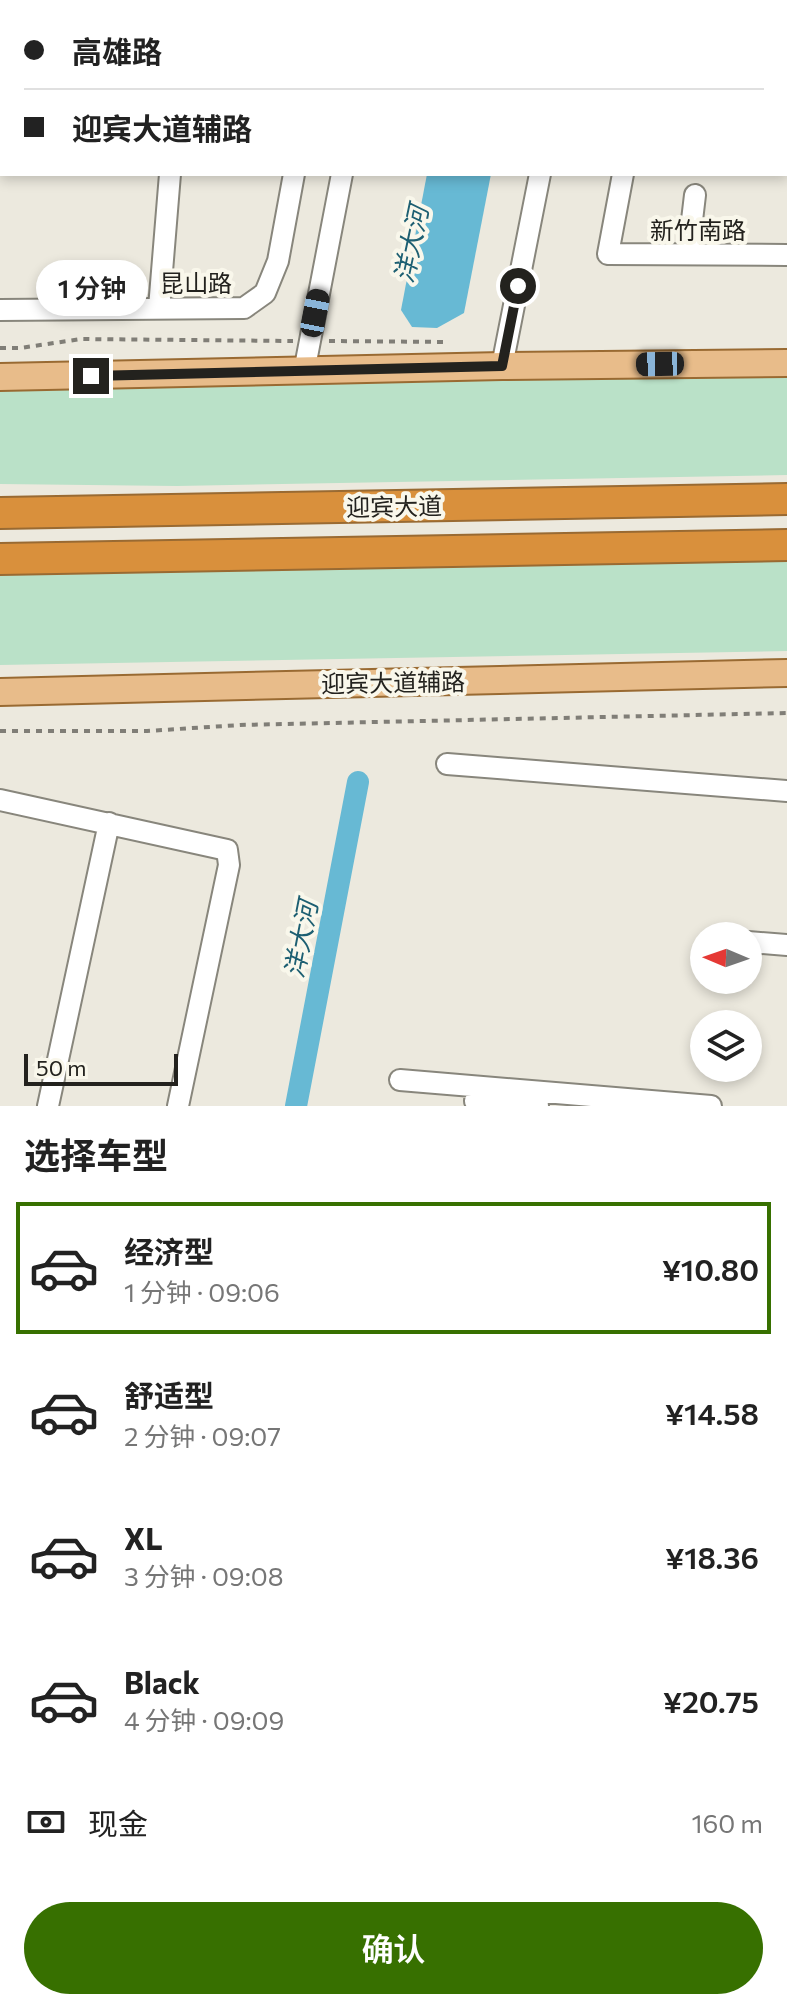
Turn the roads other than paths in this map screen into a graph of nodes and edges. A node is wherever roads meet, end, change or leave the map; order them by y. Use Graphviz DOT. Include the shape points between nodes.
graph roads {
  1 [pos="170,176"];
  2 [pos="294,176"];
  3 [pos="342,176"];
  4 [pos="540,176"];
  5 [pos="623,176"];
  6 [pos="695,195"];
  7 [pos="688,254"];
  8 [pos="787,255"];
  9 [pos="159,308"];
  10 [pos="0,310"];
  11 [pos="787,363"];
  12 [pos="502,366"];
  13 [pos="304,372"];
  14 [pos="0,377"];
  15 [pos="787,499"];
  16 [pos="0,513"];
  17 [pos="787,545"];
  18 [pos="0,559"];
  19 [pos="787,673"];
  20 [pos="0,692"];
  21 [pos="447,764"];
  22 [pos="787,791"];
  23 [pos="0,800"];
  24 [pos="109,823"];
  25 [pos="762,943"];
  26 [pos="787,945"];
  27 [pos="400,1080"];
  28 [pos="475,1101"];
  29 [pos="48,1106"];
  30 [pos="178,1106"];
  31 [pos="538,1106"];
  32 [pos="711,1106"];
  1 -- 9 [label="street"];
  2 -- 9 [label="street, 昆山路" via="278,261 265,293 244,308"];
  3 -- 13 [label="street"];
  4 -- 12 [label="street"];
  5 -- 7 [label="street, 新竹南路" via="608,254"];
  6 -- 7 [label="street"];
  7 -- 8 [label="street, 新竹南路"];
  9 -- 10 [label="street, 昆山路"];
  11 -- 12 [label="main road"];
  12 -- 13 [label="main road"];
  13 -- 14 [label="main road"];
  15 -- 16 [label="highway, 迎宾大道"];
  17 -- 18 [label="highway, 迎宾大道"];
  19 -- 20 [label="main road, 迎宾大道辅路"];
  21 -- 22 [label="street"];
  23 -- 24 [label="street"];
  24 -- 29 [label="street"];
  24 -- 30 [label="street" via="219,847 230,857"];
  25 -- 26 [label="street"];
  27 -- 32 [label="street"];
  28 -- 31 [label="street"];
}
